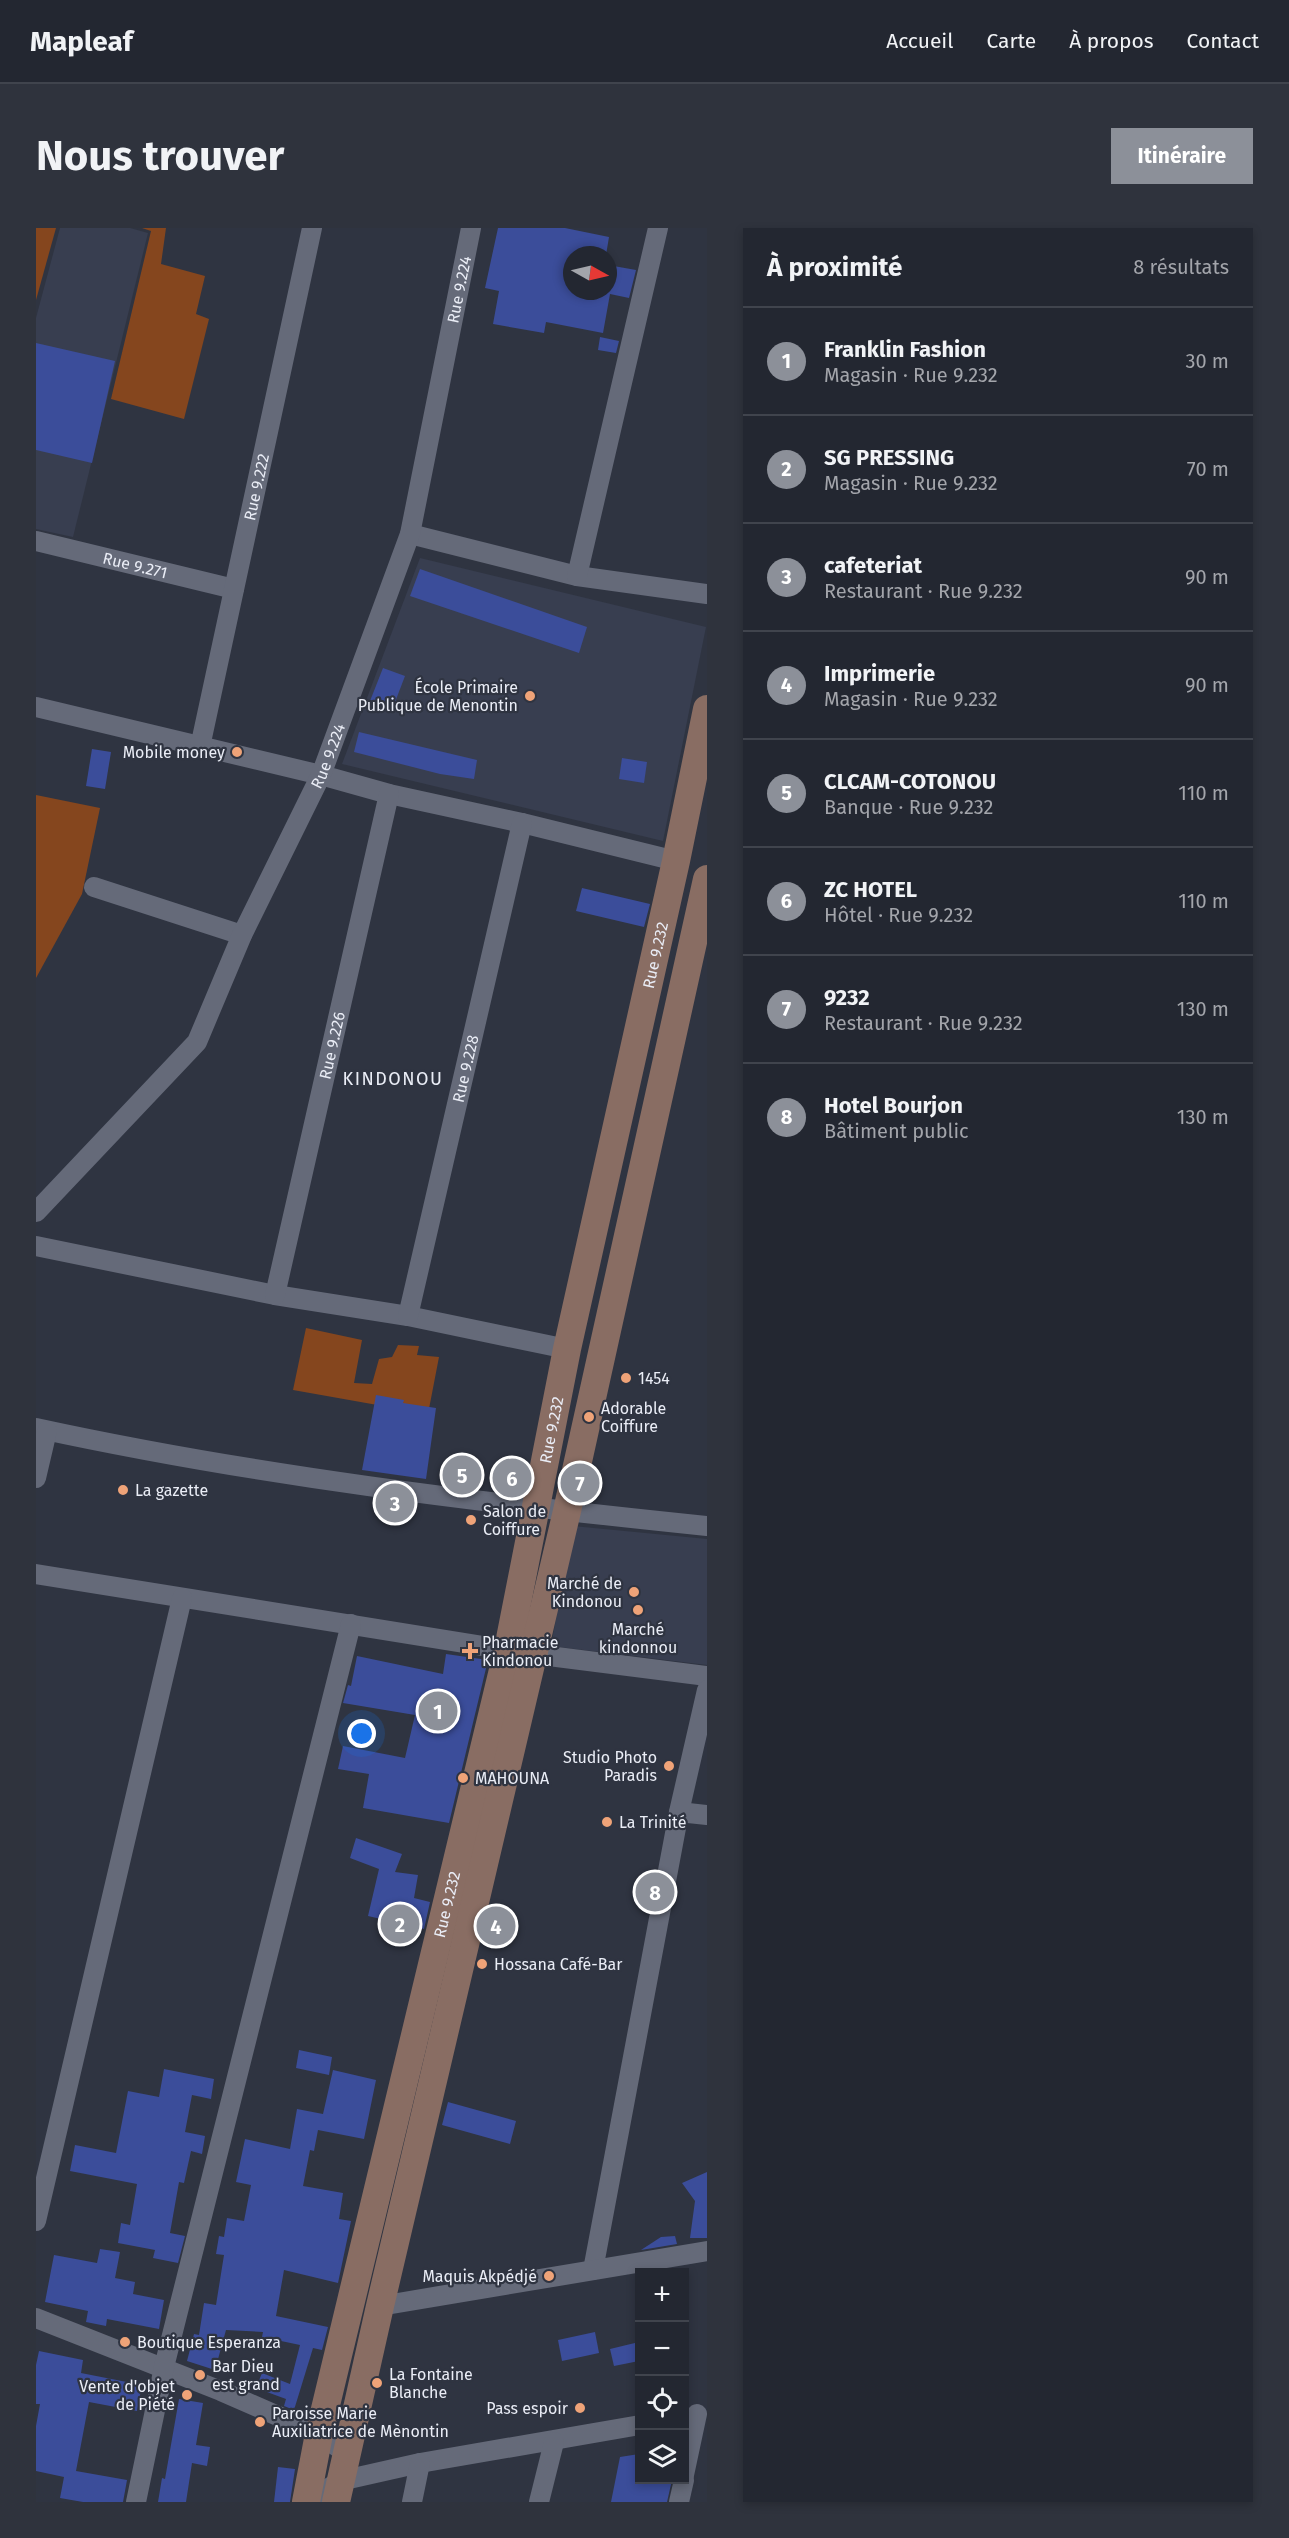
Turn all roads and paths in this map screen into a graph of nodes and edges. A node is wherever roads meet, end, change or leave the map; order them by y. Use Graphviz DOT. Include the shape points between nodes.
graph roads {
  1 [pos="312,228"];
  2 [pos="471,228"];
  3 [pos="658,228"];
  4 [pos="410,534"];
  5 [pos="36,541"];
  6 [pos="577,576"];
  7 [pos="234,589"];
  8 [pos="707,594"];
  9 [pos="36,707"];
  10 [pos="707,709"];
  11 [pos="200,747"];
  12 [pos="321,775"];
  13 [pos="389,794"];
  14 [pos="522,823"];
  15 [pos="676,861"];
  16 [pos="707,879"];
  17 [pos="94,887"];
  18 [pos="242,935"];
  19 [pos="36,1212"];
  20 [pos="36,1246"];
  21 [pos="275,1295"];
  22 [pos="408,1316"];
  23 [pos="567,1349"];
  24 [pos="41,1430"];
  25 [pos="36,1478"];
  26 [pos="536,1507"];
  27 [pos="567,1511"];
  28 [pos="707,1526"];
  29 [pos="36,1574"];
  30 [pos="182,1598"];
  31 [pos="351,1623"];
  32 [pos="520,1652"];
  33 [pos="707,1676"];
  34 [pos="707,1690"];
  35 [pos="680,1812"];
  36 [pos="707,1815"];
  37 [pos="36,2221"];
  38 [pos="707,2251"];
  39 [pos="593,2270"];
  40 [pos="380,2306"];
  41 [pos="36,2318"];
  42 [pos="164,2367"];
  43 [pos="696,2414"];
  44 [pos="635,2426"];
  45 [pos="319,2434"];
  46 [pos="554,2442"];
  47 [pos="689,2451"];
  48 [pos="420,2463"];
  49 [pos="341,2479"];
  50 [pos="683,2484"];
  51 [pos="136,2502"];
  52 [pos="306,2502"];
  53 [pos="412,2502"];
  54 [pos="539,2502"];
  55 [pos="679,2502"];
  1 -- 7 [label="street, Rue 9.222"];
  2 -- 4 [label="street, Rue 9.224"];
  3 -- 6 [label="street"];
  4 -- 6 [label="street"];
  4 -- 12 [label="street, Rue 9.224"];
  5 -- 7 [label="street, Rue 9.271"];
  6 -- 8 [label="street"];
  7 -- 11 [label="street, Rue 9.222"];
  9 -- 11 [label="street"];
  10 -- 15 [label="street, Rue 9.232"];
  11 -- 12 [label="street"];
  12 -- 13 [label="street"];
  12 -- 18 [label="street, Rue 9.224"];
  13 -- 14 [label="street"];
  13 -- 21 [label="street, Rue 9.226"];
  14 -- 15 [label="street"];
  14 -- 22 [label="street, Rue 9.228"];
  15 -- 23 [label="street, Rue 9.232"];
  16 -- 27 [label="street, Rue 9.232"];
  17 -- 18 [label="street"];
  18 -- 19 [label="street, Rue 9.224" via="197,1042"];
  20 -- 21 [label="street"];
  21 -- 22 [label="street"];
  22 -- 23 [label="street"];
  23 -- 26 [label="street, Rue 9.232"];
  24 -- 25 [label="street"];
  24 -- 26 [label="street" via="286,1474"];
  26 -- 27 [label="street"];
  26 -- 32 [label="street, Rue 9.232"];
  27 -- 28 [label="street"];
  27 -- 32 [label="street, Rue 9.232"];
  29 -- 30 [label="street"];
  30 -- 31 [label="street"];
  30 -- 37 [label="street"];
  31 -- 32 [label="street"];
  31 -- 42 [label="street"];
  32 -- 33 [label="street"];
  32 -- 40 [label="street, Rue 9.232"];
  32 -- 45 [label="street, Rue 9.232"];
  34 -- 35 [label="street"];
  35 -- 36 [label="street"];
  35 -- 39 [label="street"];
  38 -- 39 [label="street"];
  39 -- 40 [label="street"];
  40 -- 49 [label="street, Rue 9.232"];
  41 -- 42 [label="street"];
  42 -- 45 [label="street"];
  42 -- 51 [label="street"];
  43 -- 47 [label="street"];
  44 -- 46 [label="street"];
  45 -- 49 [label="street"];
  45 -- 52 [label="street, Rue 9.232"];
  46 -- 48 [label="street"];
  46 -- 54 [label="street"];
  48 -- 49 [label="street"];
  48 -- 53 [label="street"];
  49 -- 52 [label="street"];
  50 -- 55 [label="street"];
}
